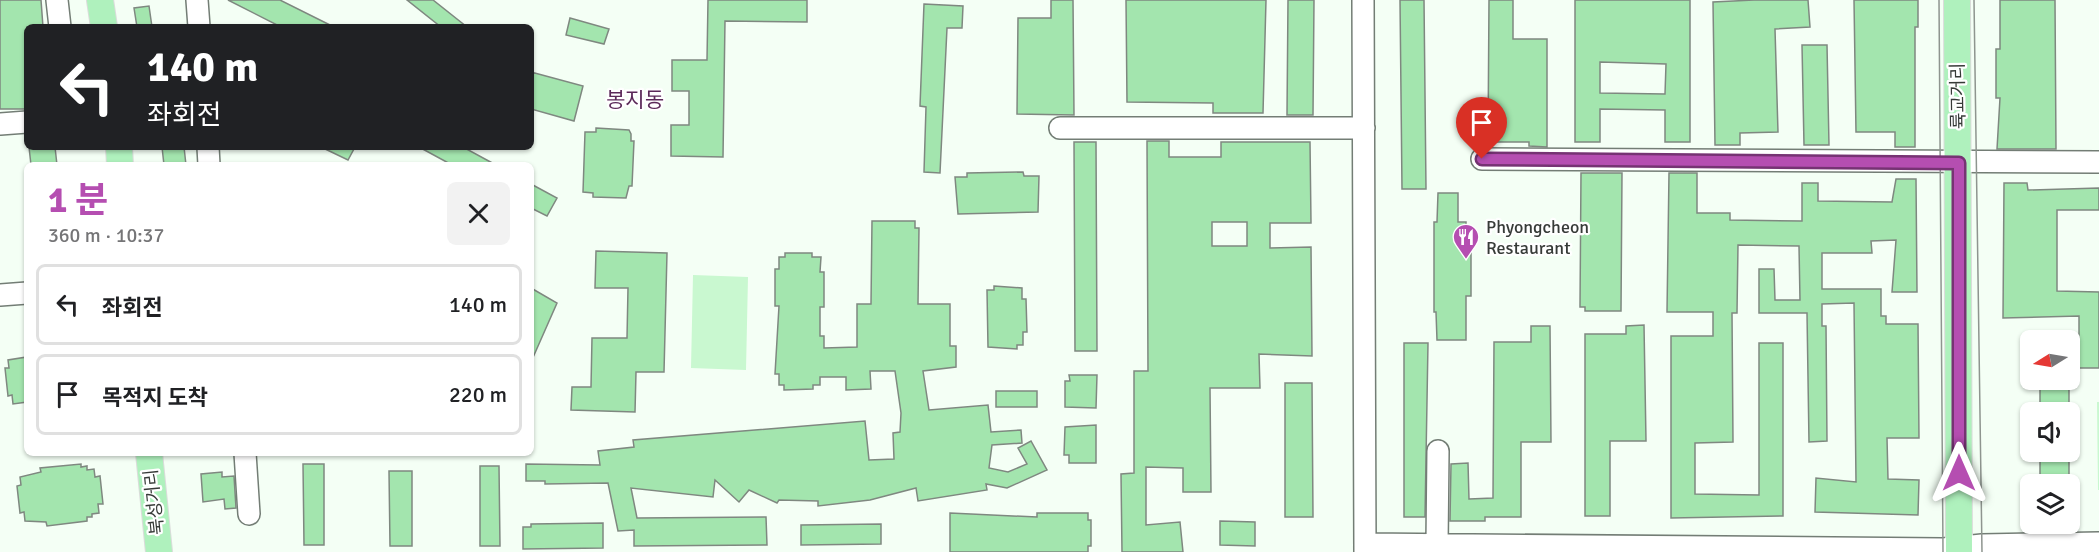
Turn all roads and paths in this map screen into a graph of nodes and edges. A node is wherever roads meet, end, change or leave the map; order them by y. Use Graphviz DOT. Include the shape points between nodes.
graph roads {
  1 [pos="57,0"];
  2 [pos="100,0"];
  3 [pos="197,0"];
  4 [pos="1363,0"];
  5 [pos="1957,0"];
  6 [pos="60,24"];
  7 [pos="104,24"];
  8 [pos="199,24"];
  9 [pos="24,122"];
  10 [pos="0,124"];
  11 [pos="1060,128"];
  12 [pos="1364,128"];
  13 [pos="1482,159"];
  14 [pos="2099,162"];
  15 [pos="1959,163"];
  16 [pos="24,292"];
  17 [pos="0,295"];
  18 [pos="1438,451"];
  19 [pos="149,456"];
  20 [pos="245,456"];
  21 [pos="249,514"];
  22 [pos="2099,543"];
  23 [pos="1437,545"];
  24 [pos="1365,548"];
  25 [pos="1614,549"];
  26 [pos="1959,550"];
  27 [pos="159,552"];
  1 -- 6 [label="street"];
  2 -- 7 [label="main road"];
  3 -- 8 [label="street"];
  4 -- 12 [label="street"];
  5 -- 15 [label="main road, 륙교거리"];
  9 -- 10 [label="street"];
  11 -- 12 [label="street"];
  12 -- 24 [label="street"];
  13 -- 15 [label="street"];
  14 -- 15 [label="street"];
  15 -- 26 [label="main road, 륙교거리"];
  16 -- 17 [label="street"];
  18 -- 23 [label="street"];
  19 -- 27 [label="main road, 북성거리"];
  20 -- 21 [label="street"];
  22 -- 26 [label="street" via="1982,544"];
  23 -- 24 [label="street"];
  23 -- 25 [label="street"];
  25 -- 26 [label="street"];
}
